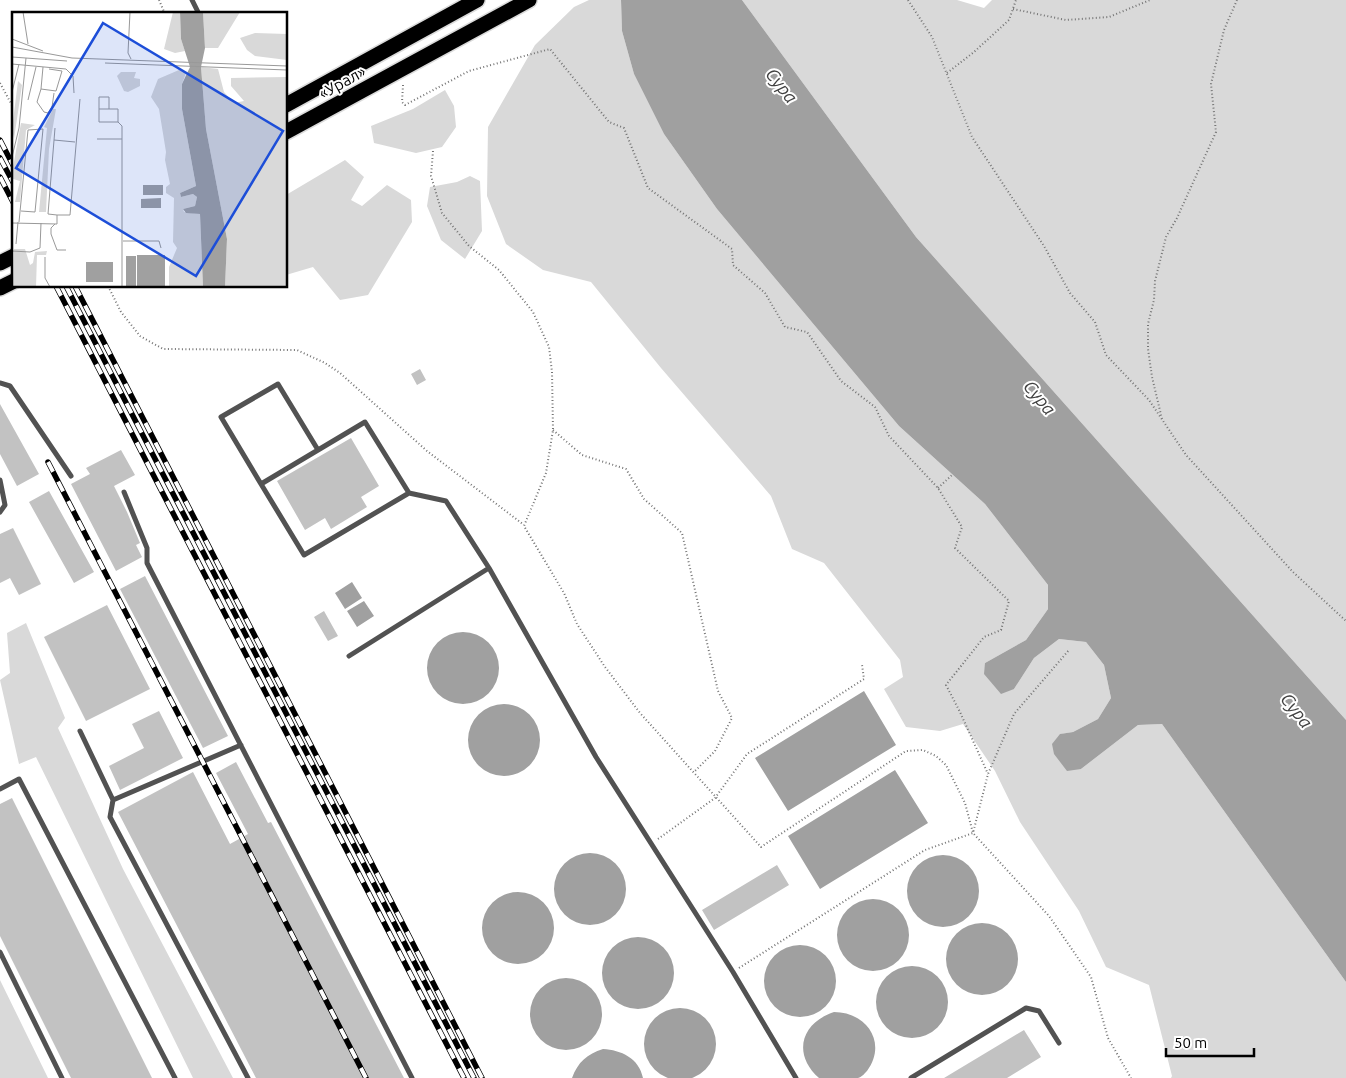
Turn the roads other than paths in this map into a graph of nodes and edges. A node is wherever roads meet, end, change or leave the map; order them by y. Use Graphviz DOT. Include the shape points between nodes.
graph roads {
  1 [pos="192,0"];
  2 [pos="477,0"];
  3 [pos="528,0"];
  4 [pos="198,12"];
  5 [pos="290,102"];
  6 [pos="288,131"];
  7 [pos="12,257"];
  8 [pos="0,263"];
  9 [pos="12,282"];
  10 [pos="0,288"];
  11 [pos="0,383"];
  12 [pos="318,450"];
  13 [pos="71,476"];
  14 [pos="0,480"];
  15 [pos="261,484"];
  16 [pos="124,492"];
  17 [pos="409,493"];
  18 [pos="0,512"];
  19 [pos="489,568"];
  20 [pos="349,656"];
  21 [pos="80,731"];
  22 [pos="241,745"];
  23 [pos="0,789"];
  24 [pos="113,800"];
  25 [pos="0,952"];
  26 [pos="1059,1043"];
  27 [pos="62,1078"];
  28 [pos="175,1078"];
  29 [pos="248,1078"];
  30 [pos="412,1078"];
  31 [pos="796,1078"];
  32 [pos="912,1078"];
  1 -- 4 [label="lane"];
  2 -- 5 [label="highway, «Урал»"];
  3 -- 6 [label="highway, «Урал»"];
  7 -- 8 [label="highway"];
  9 -- 10 [label="highway"];
  11 -- 13 [label="lane" via="10,386"];
  12 -- 15 [label="lane"];
  12 -- 15 [label="lane" via="278,384 221,417"];
  12 -- 17 [label="lane" via="365,422"];
  14 -- 18 [label="lane" via="5,505"];
  15 -- 17 [label="lane" via="304,555"];
  16 -- 22 [label="lane" via="147,548 147,564"];
  17 -- 19 [label="lane" via="446,501"];
  19 -- 20 [label="lane"];
  19 -- 31 [label="lane" via="596,757 733,972"];
  21 -- 24 [label="lane"];
  22 -- 24 [label="lane"];
  22 -- 30 [label="lane"];
  23 -- 28 [label="lane" via="19,779"];
  24 -- 29 [label="lane" via="110,817"];
  25 -- 27 [label="lane"];
  26 -- 32 [label="lane" via="1039,1011 1026,1008"];
}
